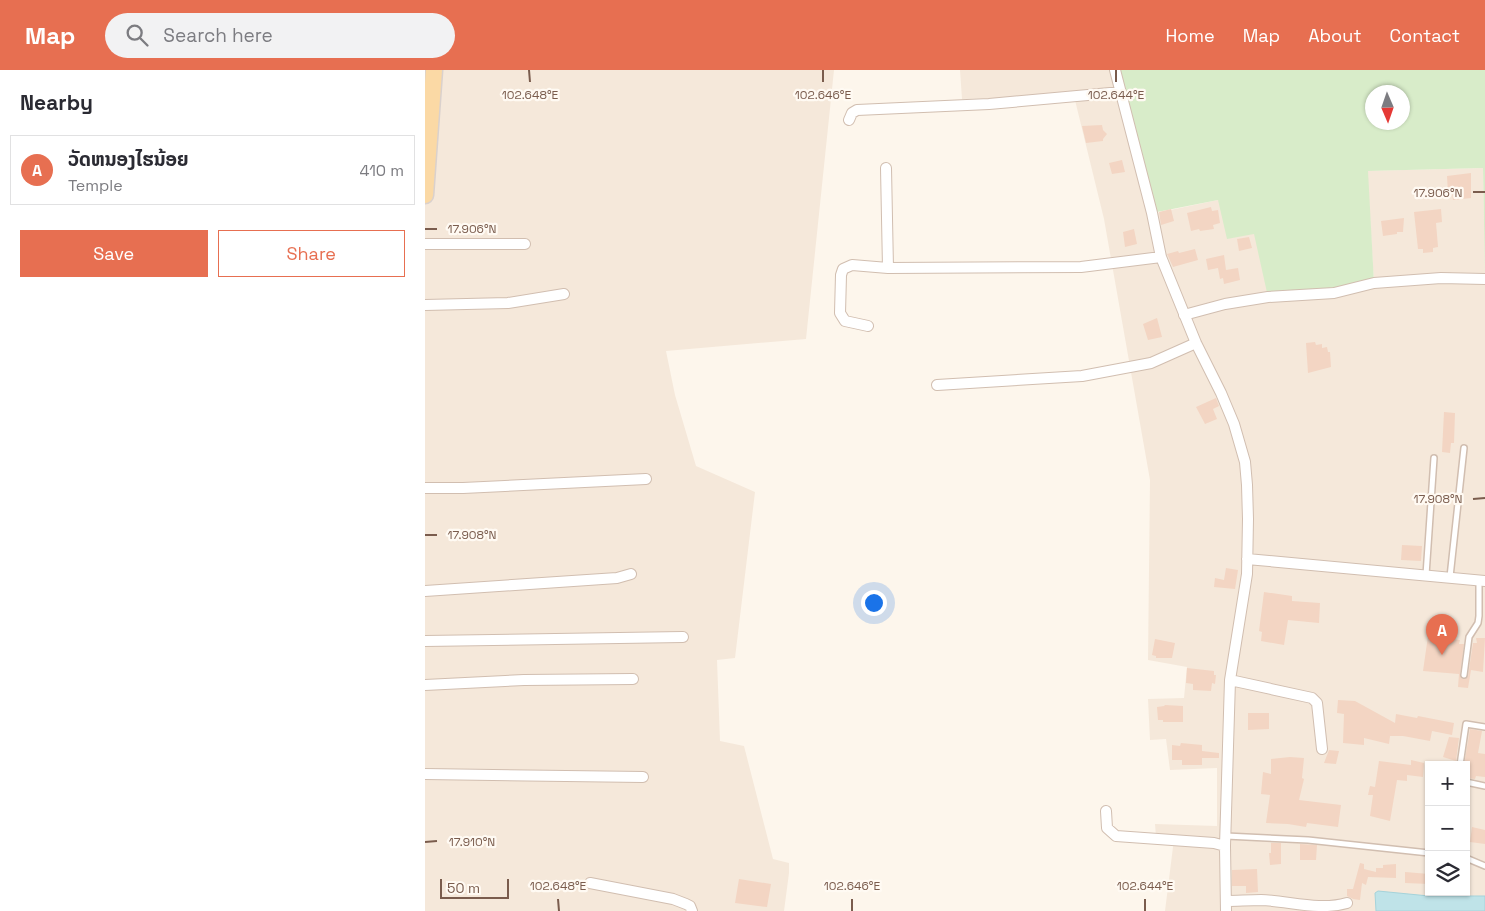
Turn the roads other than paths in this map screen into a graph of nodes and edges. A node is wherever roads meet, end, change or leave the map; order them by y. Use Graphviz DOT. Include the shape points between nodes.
graph roads {
  1 [pos="434,70"];
  2 [pos="1115,70"];
  3 [pos="1121,92"];
  4 [pos="849,120"];
  5 [pos="886,168"];
  6 [pos="425,196"];
  7 [pos="425,244"];
  8 [pos="525,244"];
  9 [pos="1161,257"];
  10 [pos="888,268"];
  11 [pos="1485,278"];
  12 [pos="564,294"];
  13 [pos="425,305"];
  14 [pos="1184,315"];
  15 [pos="868,326"];
  16 [pos="1196,343"];
  17 [pos="937,385"];
  18 [pos="1464,448"];
  19 [pos="1434,458"];
  20 [pos="646,479"];
  21 [pos="425,488"];
  22 [pos="1247,559"];
  23 [pos="631,574"];
  24 [pos="1426,576"];
  25 [pos="1450,578"];
  26 [pos="1482,581"];
  27 [pos="425,591"];
  28 [pos="683,637"];
  29 [pos="425,642"];
  30 [pos="1464,675"];
  31 [pos="633,679"];
  32 [pos="1230,680"];
  33 [pos="425,685"];
  34 [pos="1485,727"];
  35 [pos="1322,749"];
  36 [pos="1461,761"];
  37 [pos="425,774"];
  38 [pos="643,777"];
  39 [pos="1470,783"];
  40 [pos="1485,786"];
  41 [pos="1106,811"];
  42 [pos="1225,841"];
  43 [pos="1425,853"];
  44 [pos="1470,860"];
  45 [pos="1485,866"];
  46 [pos="590,883"];
  47 [pos="1347,903"];
  48 [pos="1226,906"];
  49 [pos="692,911"];
  1 -- 6 [label="main road"];
  2 -- 3 [label="street"];
  3 -- 4 [label="street" via="989,104 857,110"];
  3 -- 9 [label="street"];
  5 -- 10 [label="street"];
  7 -- 8 [label="street"];
  9 -- 10 [label="street" via="1081,267"];
  9 -- 14 [label="street"];
  10 -- 15 [label="street" via="853,265 843,269 840,313 845,320"];
  11 -- 14 [label="street" via="1374,283 1334,292 1268,297"];
  12 -- 13 [label="street" via="508,303"];
  14 -- 16 [label="street"];
  16 -- 17 [label="street" via="1151,363 1082,376"];
  16 -- 22 [label="street" via="1234,424 1245,462"];
  18 -- 25 [label="lane"];
  19 -- 24 [label="lane"];
  20 -- 21 [label="street"];
  22 -- 24 [label="street"];
  22 -- 32 [label="street"];
  23 -- 27 [label="street" via="617,578"];
  24 -- 25 [label="street"];
  25 -- 26 [label="street"];
  26 -- 30 [label="lane" via="1478,623 1469,636"];
  28 -- 29 [label="street"];
  31 -- 33 [label="street"];
  32 -- 35 [label="street" via="1312,698 1317,703"];
  32 -- 42 [label="street"];
  34 -- 36 [label="lane" via="1466,724"];
  37 -- 38 [label="street"];
  39 -- 40 [label="lane"];
  41 -- 42 [label="street" via="1107,828 1116,836 1214,843"];
  42 -- 43 [label="lane" via="1308,840"];
  42 -- 48 [label="street"];
  44 -- 45 [label="lane"];
  46 -- 49 [label="street" via="673,899 690,906"];
  47 -- 48 [label="street" via="1338,906 1303,905 1261,900"];
}
